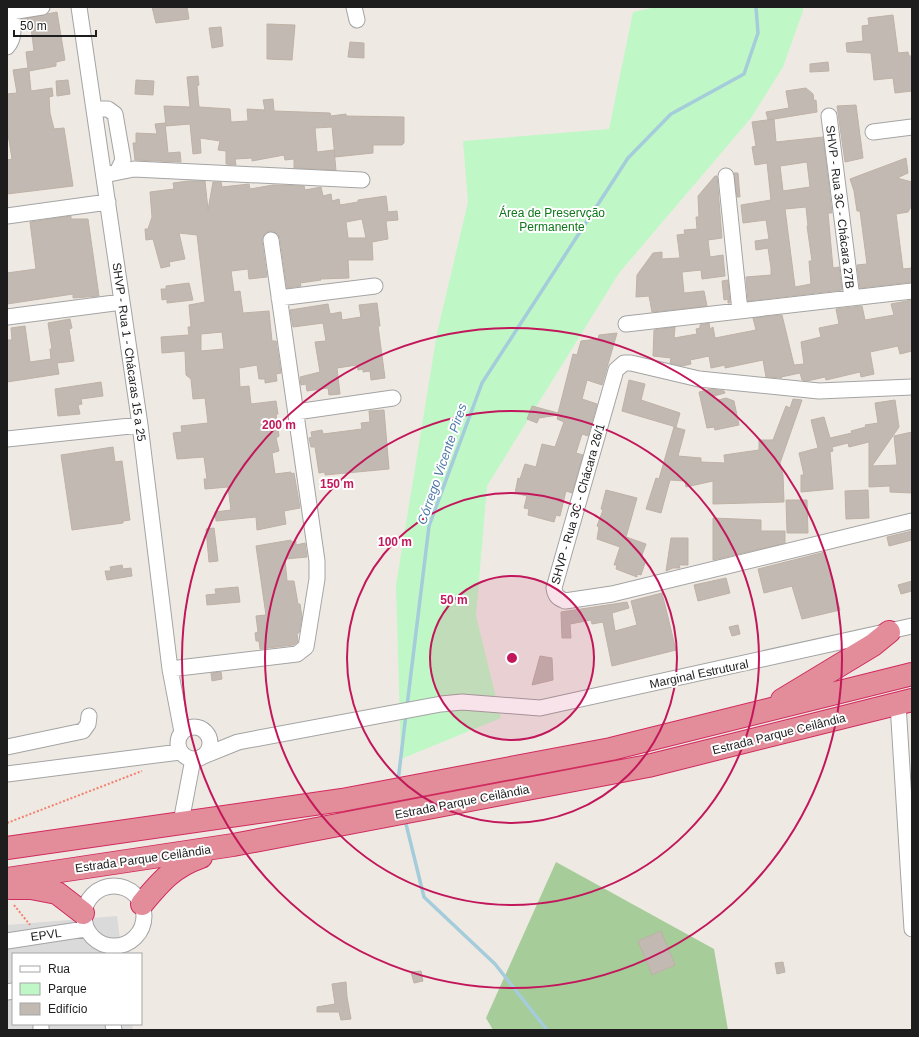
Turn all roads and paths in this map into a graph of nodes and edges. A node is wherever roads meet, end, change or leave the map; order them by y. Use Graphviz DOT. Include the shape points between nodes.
graph roads {
  1 [pos="42,7"];
  2 [pos="79,7"];
  3 [pos="11,9"];
  4 [pos="7,48"];
  5 [pos="94,109"];
  6 [pos="829,116"];
  7 [pos="912,127"];
  8 [pos="873,132"];
  9 [pos="111,174"];
  10 [pos="726,176"];
  11 [pos="362,180"];
  12 [pos="108,202"];
  13 [pos="7,216"];
  14 [pos="271,240"];
  15 [pos="375,286"];
  16 [pos="912,291"];
  17 [pos="279,298"];
  18 [pos="852,298"];
  19 [pos="122,302"];
  20 [pos="740,311"];
  21 [pos="7,317"];
  22 [pos="626,324"];
  23 [pos="911,390"];
  24 [pos="393,398"];
  25 [pos="296,412"];
  26 [pos="140,425"];
  27 [pos="7,439"];
  28 [pos="912,522"];
  29 [pos="912,626"];
  30 [pos="888,632"];
  31 [pos="170,669"];
  32 [pos="912,674"];
  33 [pos="176,696"];
  34 [pos="905,702"];
  35 [pos="762,712"];
  36 [pos="89,716"];
  37 [pos="200,729"];
  38 [pos="182,732"];
  39 [pos="906,739"];
  40 [pos="238,742"];
  41 [pos="7,747"];
  42 [pos="191,756"];
  43 [pos="148,768"];
  44 [pos="7,774"];
  45 [pos="181,822"];
  46 [pos="7,823"];
  47 [pos="233,846"];
  48 [pos="7,848"];
  49 [pos="8,889"];
  50 [pos="142,904"];
  51 [pos="84,921"];
  52 [pos="912,929"];
  53 [pos="40,936"];
  54 [pos="7,941"];
  55 [pos="106,950"];
  1 -- 3 [label="street"];
  2 -- 5 [label="street, SHVP - Rua 1 - Chácaras 15 a 25"];
  3 -- 4 [label="street" via="13,39"];
  5 -- 9 [label="street, SHVP - Rua 1 - Chácaras 15 a 25"];
  5 -- 9 [label="street" via="108,109 115,114 123,160"];
  6 -- 18 [label="street, SHVP - Rua 3C - Chácara 27B"];
  7 -- 8 [label="street"];
  9 -- 11 [label="street" via="134,169"];
  9 -- 12 [label="street, SHVP - Rua 1 - Chácaras 15 a 25"];
  10 -- 20 [label="street"];
  12 -- 13 [label="street"];
  12 -- 19 [label="street, SHVP - Rua 1 - Chácaras 15 a 25"];
  14 -- 17 [label="street"];
  15 -- 17 [label="street"];
  16 -- 18 [label="street, SHVP - Rua 3C - Chácara 27B"];
  17 -- 25 [label="street"];
  18 -- 20 [label="street, SHVP - Rua 3C - Chácara 27B"];
  19 -- 21 [label="street"];
  19 -- 26 [label="street, SHVP - Rua 1 - Chácaras 15 a 25"];
  20 -- 22 [label="street, SHVP - Rua 3C - Chácara 27B"];
  23 -- 28 [label="street, SHVP - Rua 3C - Chácara 26/1" via="819,391 698,379 631,363 619,366 554,588 555,594 564,601 612,594"];
  24 -- 25 [label="street"];
  25 -- 31 [label="street" via="317,561 317,579 306,647 297,654"];
  26 -- 27 [label="street"];
  26 -- 31 [label="street, SHVP - Rua 1 - Chácaras 15 a 25"];
  29 -- 30 [label="street, Marginal Estrutural"];
  30 -- 35 [label="highway" via="873,645"];
  30 -- 40 [label="street, Marginal Estrutural" via="540,708 462,702 441,704"];
  31 -- 33 [label="street, SHVP - Rua 1 - Chácaras 15 a 25"];
  32 -- 35 [label="highway, Estrada Parque Ceilândia"];
  33 -- 37 [label="street, SHVP - Rua 1 - Chácaras 15 a 25"];
  33 -- 38 [label="street, SHVP - Rua 1 - Chácaras 15 a 25"];
  34 -- 39 [label="street"];
  34 -- 47 [label="highway, Estrada Parque Ceilândia" via="648,766"];
  35 -- 45 [label="highway, Estrada Parque Ceilândia" via="611,749 342,800"];
  36 -- 41 [label="street" via="88,724 83,731"];
  37 -- 38 [label="street" via="189,728"];
  37 -- 40 [label="street"];
  37 -- 42 [label="street, SHVP - Rua 1 - Chácaras 15 a 25" via="208,736 208,751"];
  38 -- 42 [label="street, SHVP - Rua 1 - Chácaras 15 a 25" via="178,740"];
  39 -- 52 [label="street"];
  40 -- 42 [label="street, Marginal Estrutural"];
  42 -- 44 [label="street, Marginal Estrutural"];
  42 -- 45 [label="street"];
  43 -- 46 [label="path"];
  45 -- 48 [label="highway, Estrada Parque Ceilândia"];
  47 -- 49 [label="highway, Estrada Parque Ceilândia"];
  47 -- 50 [label="highway" via="184,863 171,872"];
  49 -- 51 [label="highway" via="31,888 57,893"];
  49 -- 53 [label="path"];
  50 -- 51 [label="street" via="137,895 129,889 109,885 91,895 86,903"];
  50 -- 55 [label="street" via="144,923 134,940"];
  51 -- 53 [label="street, EPVL"];
  51 -- 55 [label="street" via="97,943"];
  53 -- 54 [label="street, EPVL"];
}
